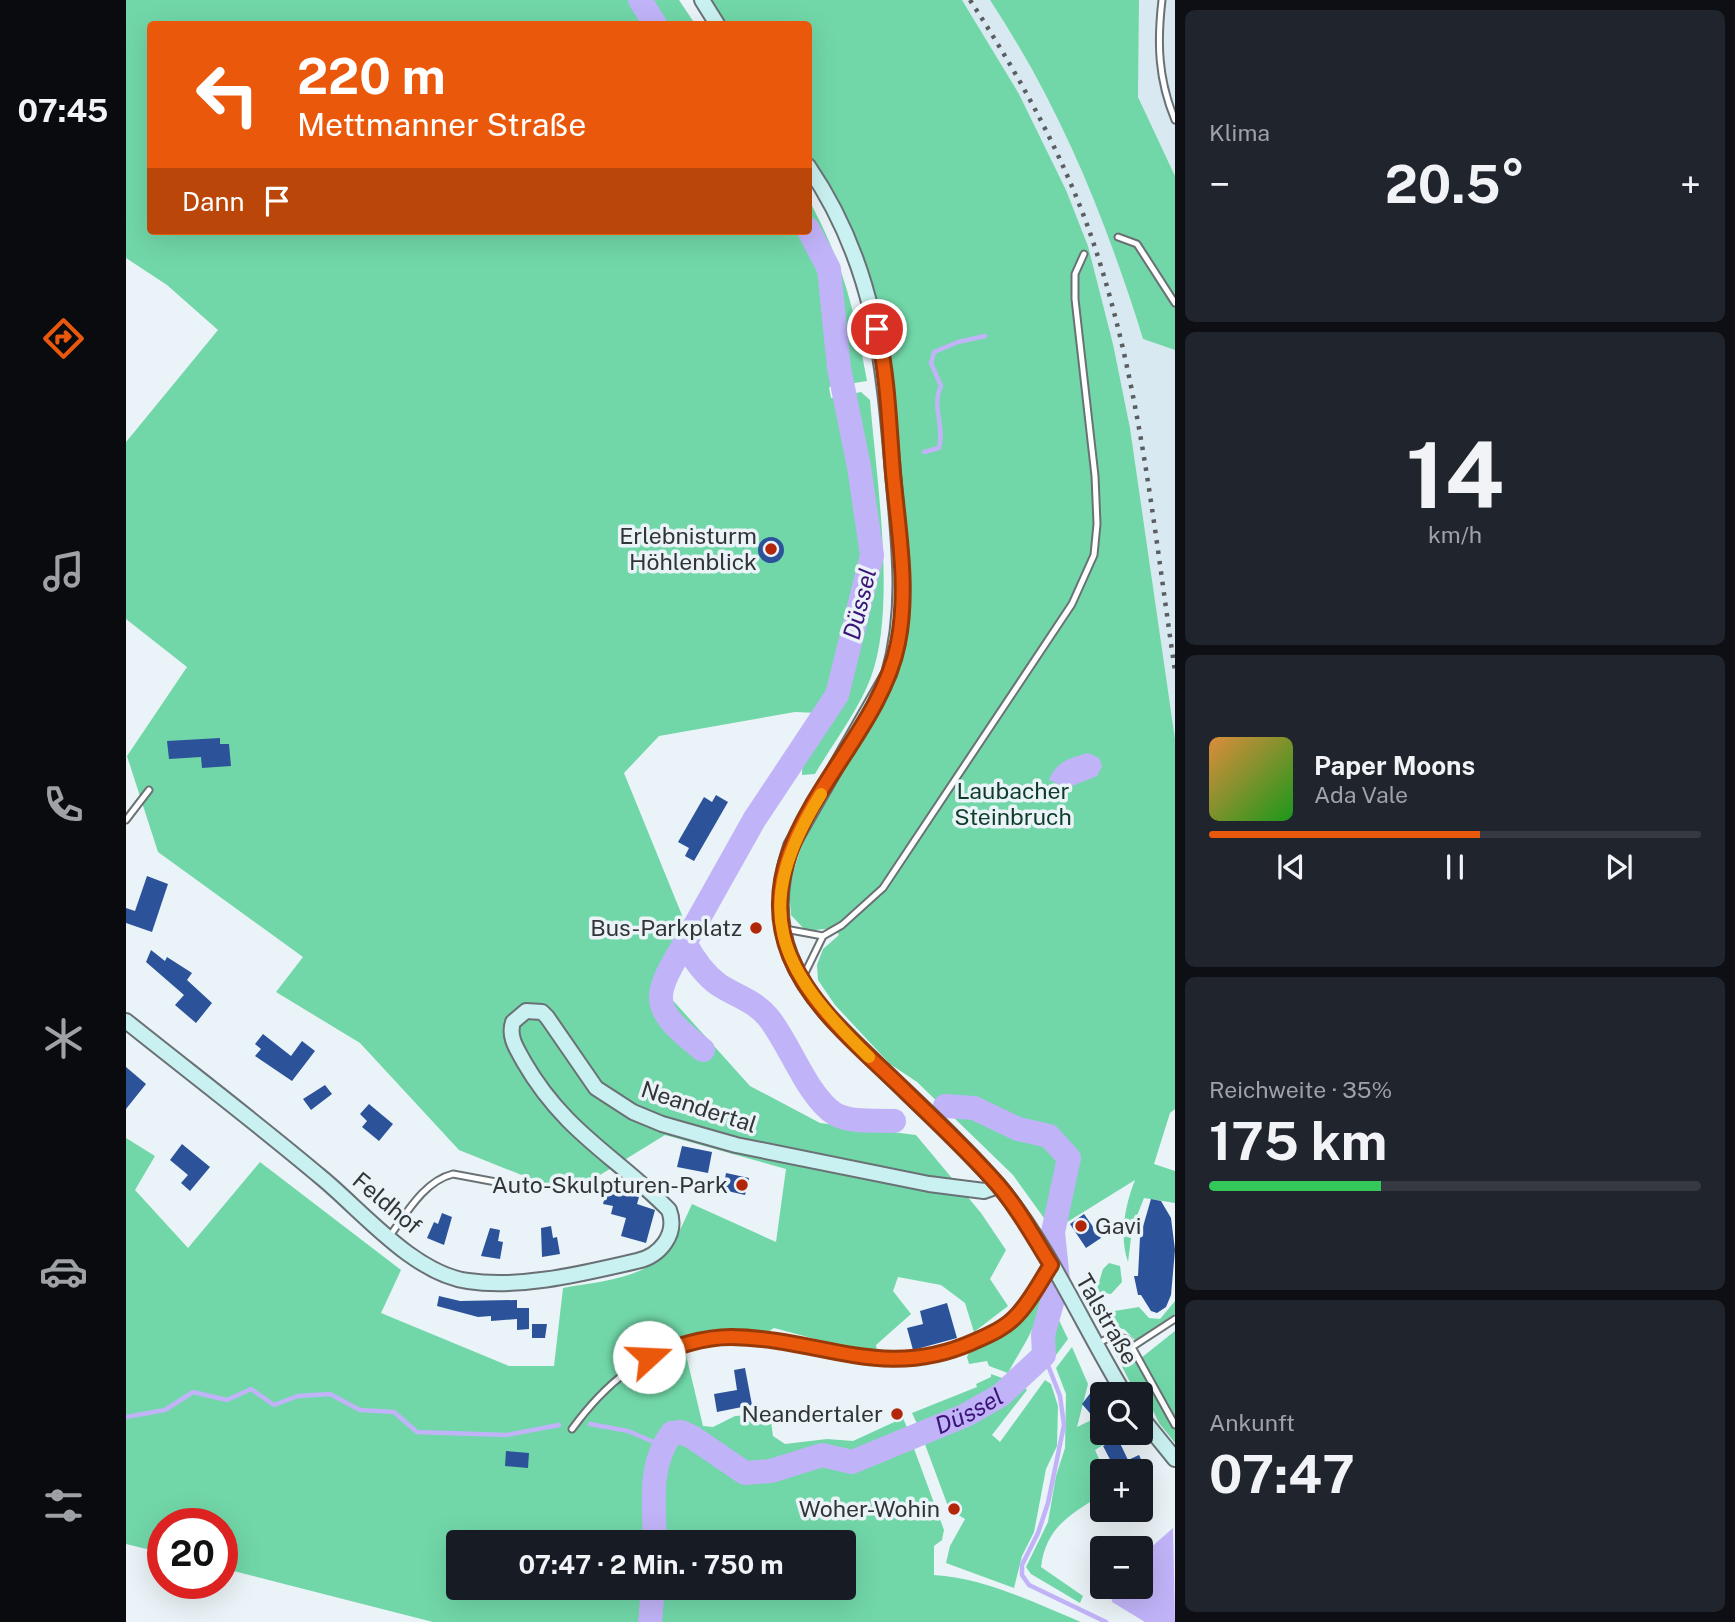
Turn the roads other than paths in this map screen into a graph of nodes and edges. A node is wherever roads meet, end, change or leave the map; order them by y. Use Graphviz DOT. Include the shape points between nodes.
graph roads {
  1 [pos="702,0"];
  2 [pos="1162,0"];
  3 [pos="715,21"];
  4 [pos="1175,120"];
  5 [pos="812,172"];
  6 [pos="1118,237"];
  7 [pos="1084,254"];
  8 [pos="1175,303"];
  9 [pos="149,790"];
  10 [pos="126,820"];
  11 [pos="783,929"];
  12 [pos="823,936"];
  13 [pos="802,981"];
  14 [pos="126,1021"];
  15 [pos="998,1186"];
  16 [pos="528,1188"];
  17 [pos="389,1237"];
  18 [pos="663,1246"];
  19 [pos="1052,1268"];
  20 [pos="1175,1319"];
  21 [pos="1096,1344"];
  22 [pos="1132,1347"];
  23 [pos="1118,1382"];
  24 [pos="1175,1425"];
  25 [pos="572,1429"];
  26 [pos="1153,1432"];
  27 [pos="1175,1459"];
  1 -- 3 [label="main road"];
  2 -- 4 [label="lane" via="1157,44 1161,77"];
  5 -- 11 [label="main road, Talstraße" via="849,238 880,344 902,607 889,674 791,846 782,877"];
  6 -- 8 [label="lane" via="1138,244"];
  7 -- 12 [label="lane" via="1075,274 1074,299 1095,476 1094,555 1072,604 899,866 860,910"];
  9 -- 10 [label="lane"];
  11 -- 12 [label="lane"];
  11 -- 13 [label="main road, Talstraße"];
  12 -- 13 [label="lane"];
  13 -- 15 [label="main road, Talstraße" via="831,1018"];
  14 -- 17 [label="main road, Feldhof"];
  15 -- 18 [label="main road, Neandertal" via="984,1191 929,1184 736,1146 662,1124 596,1088 542,1012 522,1013 513,1022 512,1038 546,1097 584,1139 669,1210 672,1227"];
  15 -- 19 [label="main road, Talstraße"];
  16 -- 17 [label="lane" via="453,1174 442,1177"];
  17 -- 18 [label="main road, Feldhof" via="437,1271 466,1281 499,1283 643,1260"];
  19 -- 21 [label="main road, Talstraße"];
  19 -- 25 [label="lane" via="1010,1322 956,1349 894,1361 778,1341 698,1340 633,1367 599,1395"];
  20 -- 22 [label="lane"];
  21 -- 22 [label="lane" via="1118,1334"];
  21 -- 23 [label="main road, Talstraße"];
  22 -- 24 [label="lane"];
  26 -- 27 [label="main road"];
}
